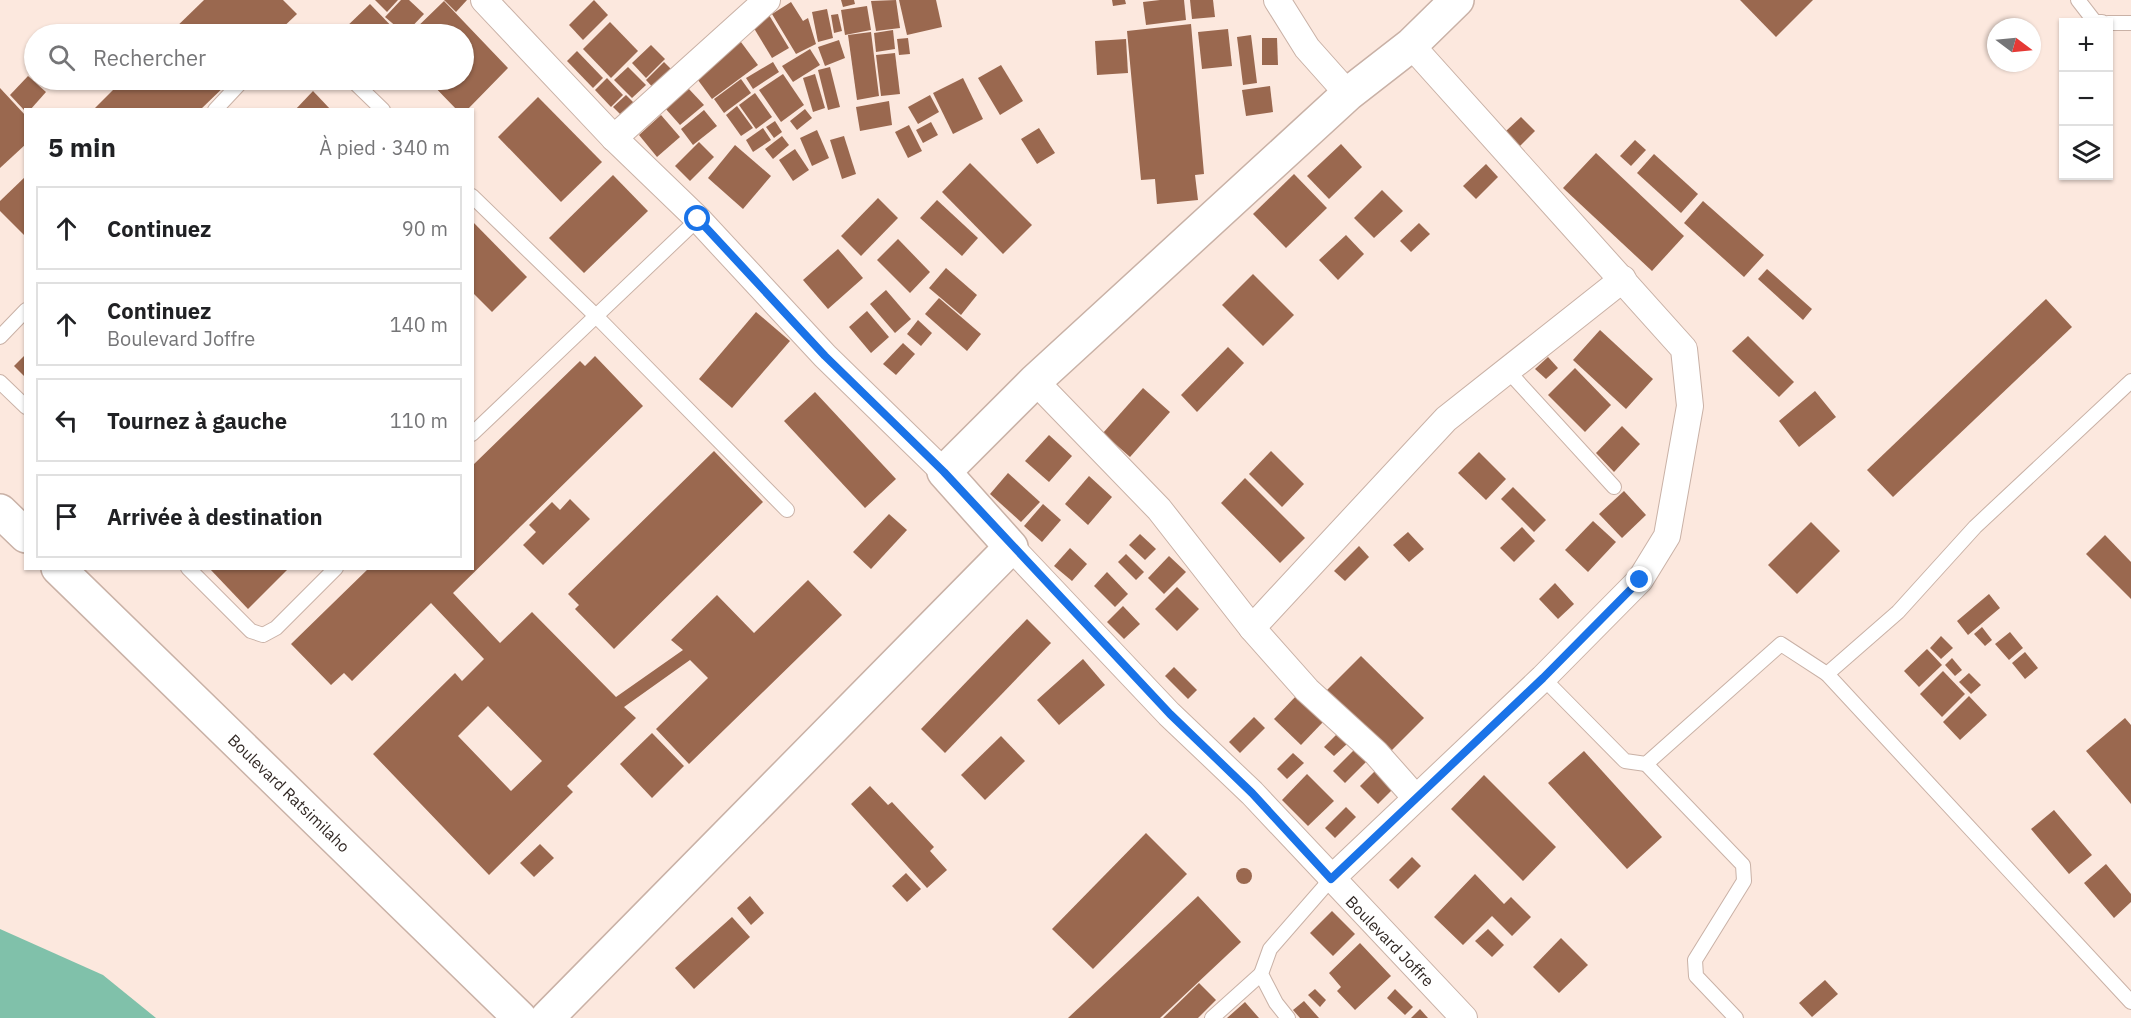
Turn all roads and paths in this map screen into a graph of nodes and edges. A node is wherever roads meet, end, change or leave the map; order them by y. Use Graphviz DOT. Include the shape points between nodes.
graph roads {
  1 [pos="484,0"];
  2 [pos="767,0"];
  3 [pos="1276,0"];
  4 [pos="1458,0"];
  5 [pos="2079,0"];
  6 [pos="2092,18"];
  7 [pos="2113,23"];
  8 [pos="2131,23"];
  9 [pos="1411,45"];
  10 [pos="234,90"];
  11 [pos="362,90"];
  12 [pos="1348,94"];
  13 [pos="217,108"];
  14 [pos="381,108"];
  15 [pos="614,138"];
  16 [pos="474,198"];
  17 [pos="698,219"];
  18 [pos="1623,279"];
  19 [pos="24,312"];
  20 [pos="596,316"];
  21 [pos="0,337"];
  22 [pos="1508,371"];
  23 [pos="1035,381"];
  24 [pos="2131,381"];
  25 [pos="0,382"];
  26 [pos="24,405"];
  27 [pos="474,432"];
  28 [pos="944,472"];
  29 [pos="1614,487"];
  30 [pos="787,510"];
  31 [pos="0,511"];
  32 [pos="24,534"];
  33 [pos="1011,547"];
  34 [pos="60,570"];
  35 [pos="190,570"];
  36 [pos="334,570"];
  37 [pos="1252,628"];
  38 [pos="1827,674"];
  39 [pos="1543,678"];
  40 [pos="1646,765"];
  41 [pos="1415,797"];
  42 [pos="1331,879"];
  43 [pos="1261,974"];
  44 [pos="2131,1002"];
  45 [pos="520,1018"];
  46 [pos="547,1018"];
  47 [pos="1212,1018"];
  48 [pos="1288,1018"];
  49 [pos="1464,1018"];
  50 [pos="1736,1018"];
  1 -- 15 [label="street"];
  2 -- 15 [label="street"];
  3 -- 12 [label="street" via="1307,48"];
  4 -- 9 [label="street"];
  5 -- 6 [label="lane"];
  7 -- 8 [label="lane"];
  9 -- 12 [label="street"];
  9 -- 18 [label="street"];
  10 -- 13 [label="lane"];
  11 -- 14 [label="lane"];
  12 -- 23 [label="street"];
  15 -- 17 [label="street"];
  16 -- 20 [label="lane"];
  17 -- 20 [label="lane"];
  17 -- 28 [label="street" via="825,356"];
  18 -- 22 [label="street"];
  18 -- 39 [label="street" via="1684,349 1690,406 1667,536 1640,580"];
  19 -- 21 [label="lane"];
  20 -- 27 [label="lane"];
  20 -- 30 [label="lane"];
  22 -- 29 [label="lane"];
  22 -- 37 [label="street" via="1446,419"];
  23 -- 28 [label="street"];
  23 -- 37 [label="street" via="1158,509"];
  24 -- 38 [label="lane" via="1975,527 1898,612"];
  25 -- 26 [label="lane"];
  28 -- 33 [label="street, Boulevard Joffre"];
  31 -- 32 [label="street"];
  33 -- 42 [label="street, Boulevard Joffre"];
  33 -- 46 [label="street"];
  34 -- 45 [label="street, Boulevard Ratsimilaho"];
  35 -- 36 [label="lane" via="251,631 263,635 276,628"];
  37 -- 41 [label="street" via="1307,690 1376,753"];
  38 -- 40 [label="lane" via="1781,644"];
  38 -- 44 [label="lane"];
  39 -- 40 [label="lane" via="1625,761"];
  39 -- 41 [label="street"];
  40 -- 50 [label="lane" via="1743,865 1744,881 1695,960 1696,976"];
  41 -- 42 [label="street"];
  42 -- 43 [label="lane" via="1270,949"];
  42 -- 49 [label="street, Boulevard Joffre"];
  43 -- 47 [label="lane"];
  43 -- 48 [label="lane"];
}
